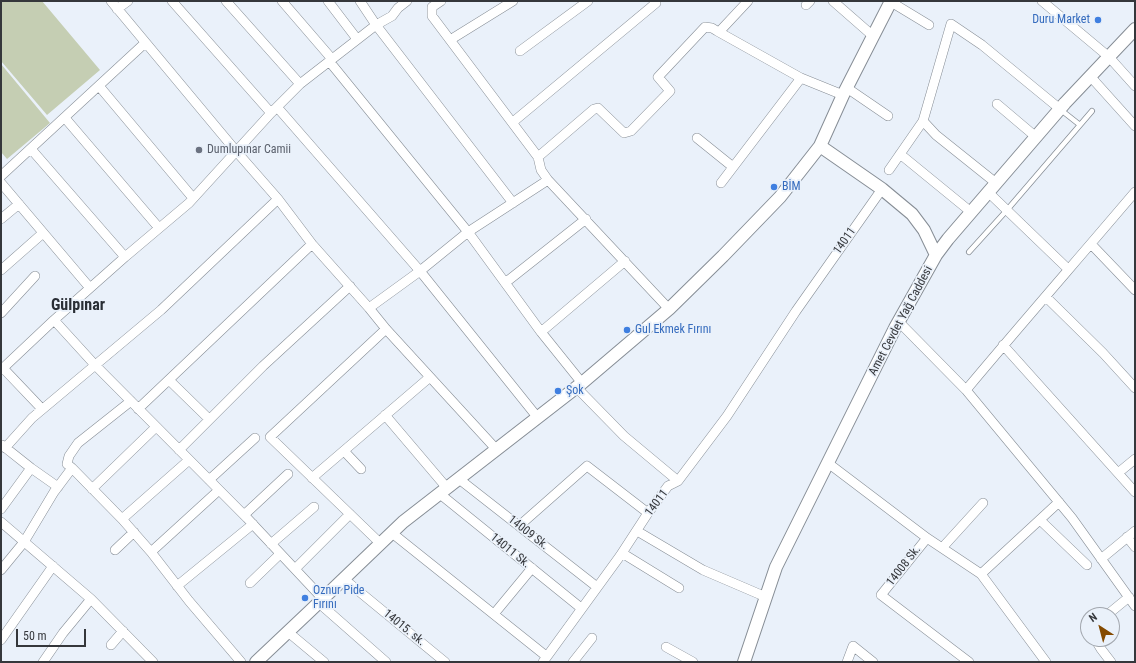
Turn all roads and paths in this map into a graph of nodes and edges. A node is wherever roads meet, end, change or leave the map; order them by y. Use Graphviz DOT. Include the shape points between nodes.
graph roads {
  1 [pos="111,1"];
  2 [pos="128,1"];
  3 [pos="172,1"];
  4 [pos="226,1"];
  5 [pos="282,1"];
  6 [pos="328,1"];
  7 [pos="360,1"];
  8 [pos="407,1"];
  9 [pos="441,1"];
  10 [pos="512,1"];
  11 [pos="588,1"];
  12 [pos="654,1"];
  13 [pos="748,1"];
  14 [pos="833,1"];
  15 [pos="891,1"];
  16 [pos="1042,1"];
  17 [pos="118,9"];
  18 [pos="376,25"];
  19 [pos="929,25"];
  20 [pos="719,32"];
  21 [pos="1133,34"];
  22 [pos="873,36"];
  23 [pos="357,39"];
  24 [pos="450,40"];
  25 [pos="145,43"];
  26 [pos="520,50"];
  27 [pos="1109,57"];
  28 [pos="330,60"];
  29 [pos="1090,76"];
  30 [pos="801,78"];
  31 [pos="300,84"];
  32 [pos="99,86"];
  33 [pos="1135,86"];
  34 [pos="845,91"];
  35 [pos="997,104"];
  36 [pos="1060,109"];
  37 [pos="274,110"];
  38 [pos="1092,111"];
  39 [pos="888,116"];
  40 [pos="65,118"];
  41 [pos="923,121"];
  42 [pos="513,122"];
  43 [pos="1080,125"];
  44 [pos="1135,126"];
  45 [pos="1036,137"];
  46 [pos="697,138"];
  47 [pos="820,146"];
  48 [pos="31,149"];
  49 [pos="236,151"];
  50 [pos="900,154"];
  51 [pos="538,157"];
  52 [pos="732,168"];
  53 [pos="890,170"];
  54 [pos="1,176"];
  55 [pos="548,180"];
  56 [pos="1,182"];
  57 [pos="721,183"];
  58 [pos="996,183"];
  59 [pos="882,189"];
  60 [pos="988,192"];
  61 [pos="1135,192"];
  62 [pos="193,198"];
  63 [pos="278,199"];
  64 [pos="513,203"];
  65 [pos="19,204"];
  66 [pos="1007,210"];
  67 [pos="971,212"];
  68 [pos="1,219"];
  69 [pos="586,219"];
  70 [pos="159,228"];
  71 [pos="468,232"];
  72 [pos="43,233"];
  73 [pos="312,244"];
  74 [pos="1091,244"];
  75 [pos="969,252"];
  76 [pos="936,255"];
  77 [pos="125,257"];
  78 [pos="625,261"];
  79 [pos="1068,269"];
  80 [pos="1,270"];
  81 [pos="420,271"];
  82 [pos="35,276"];
  83 [pos="506,283"];
  84 [pos="350,286"];
  85 [pos="90,288"];
  86 [pos="1135,290"];
  87 [pos="1046,296"];
  88 [pos="369,308"];
  89 [pos="669,309"];
  90 [pos="1,313"];
  91 [pos="54,320"];
  92 [pos="899,322"];
  93 [pos="386,329"];
  94 [pos="541,332"];
  95 [pos="1003,345"];
  96 [pos="95,365"];
  97 [pos="2,369"];
  98 [pos="430,378"];
  99 [pos="169,380"];
  100 [pos="579,385"];
  101 [pos="1135,388"];
  102 [pos="966,390"];
  103 [pos="131,401"];
  104 [pos="42,409"];
  105 [pos="138,409"];
  106 [pos="385,415"];
  107 [pos="538,418"];
  108 [pos="209,419"];
  109 [pos="156,427"];
  110 [pos="255,438"];
  111 [pos="3,446"];
  112 [pos="179,450"];
  113 [pos="496,450"];
  114 [pos="344,451"];
  115 [pos="1135,459"];
  116 [pos="189,460"];
  117 [pos="828,463"];
  118 [pos="31,468"];
  119 [pos="72,468"];
  120 [pos="361,469"];
  121 [pos="1118,473"];
  122 [pos="288,474"];
  123 [pos="312,478"];
  124 [pos="459,479"];
  125 [pos="209,480"];
  126 [pos="678,481"];
  127 [pos="58,487"];
  128 [pos="92,489"];
  129 [pos="219,490"];
  130 [pos="443,491"];
  131 [pos="1135,492"];
  132 [pos="1059,502"];
  133 [pos="983,503"];
  134 [pos="314,507"];
  135 [pos="1,509"];
  136 [pos="648,513"];
  137 [pos="350,514"];
  138 [pos="244,515"];
  139 [pos="122,519"];
  140 [pos="1040,520"];
  141 [pos="1,522"];
  142 [pos="253,524"];
  143 [pos="519,526"];
  144 [pos="637,531"];
  145 [pos="1135,531"];
  146 [pos="134,532"];
  147 [pos="392,533"];
  148 [pos="1128,537"];
  149 [pos="926,538"];
  150 [pos="24,542"];
  151 [pos="271,544"];
  152 [pos="381,544"];
  153 [pos="1135,547"];
  154 [pos="942,548"];
  155 [pos="115,550"];
  156 [pos="151,552"];
  157 [pos="622,552"];
  158 [pos="280,554"];
  159 [pos="1102,559"];
  160 [pos="1086,565"];
  161 [pos="53,566"];
  162 [pos="532,568"];
  163 [pos="295,569"];
  164 [pos="1,570"];
  165 [pos="981,574"];
  166 [pos="344,579"];
  167 [pos="250,583"];
  168 [pos="177,586"];
  169 [pos="597,587"];
  170 [pos="679,588"];
  171 [pos="766,597"];
  172 [pos="1129,597"];
  173 [pos="91,599"];
  174 [pos="321,601"];
  175 [pos="1135,606"];
  176 [pos="1117,607"];
  177 [pos="581,608"];
  178 [pos="494,614"];
  179 [pos="123,631"];
  180 [pos="288,632"];
  181 [pos="592,638"];
  182 [pos="1,640"];
  183 [pos="111,645"];
  184 [pos="666,647"];
  185 [pos="1100,647"];
  186 [pos="545,659"];
  187 [pos="260,661"];
  188 [pos="43,662"];
  189 [pos="153,662"];
  190 [pos="241,662"];
  191 [pos="324,662"];
  192 [pos="386,662"];
  193 [pos="445,662"];
  194 [pos="573,662"];
  195 [pos="693,662"];
  196 [pos="744,662"];
  197 [pos="847,662"];
  198 [pos="873,662"];
  199 [pos="969,662"];
  200 [pos="1046,662"];
  201 [pos="1111,662"];
  1 -- 17 [label="street"];
  2 -- 17 [label="street"];
  3 -- 37 [label="street"];
  4 -- 31 [label="street"];
  5 -- 28 [label="street"];
  6 -- 23 [label="street"];
  7 -- 18 [label="street"];
  8 -- 18 [label="street" via="392,16"];
  9 -- 24 [label="street" via="432,7 432,16"];
  10 -- 24 [label="street"];
  11 -- 26 [label="street"];
  12 -- 42 [label="street" via="656,3"];
  13 -- 20 [label="street"];
  14 -- 22 [label="street"];
  15 -- 19 [label="street"];
  15 -- 22 [label="main road"];
  16 -- 27 [label="street"];
  17 -- 25 [label="street"];
  18 -- 23 [label="street"];
  18 -- 64 [label="street"];
  20 -- 30 [label="street"];
  20 -- 51 [label="street" via="705,28 658,77 670,91 631,132 624,133 598,108 594,109"];
  21 -- 27 [label="main road, Amet Cevdet Yağ Caddesi"];
  22 -- 34 [label="main road"];
  23 -- 28 [label="street"];
  24 -- 42 [label="street"];
  25 -- 32 [label="street"];
  25 -- 49 [label="street"];
  27 -- 29 [label="main road, Amet Cevdet Yağ Caddesi"];
  27 -- 33 [label="street"];
  28 -- 31 [label="street"];
  28 -- 71 [label="street"];
  29 -- 36 [label="main road, Amet Cevdet Yağ Caddesi"];
  29 -- 44 [label="street"];
  30 -- 34 [label="street"];
  30 -- 52 [label="street"];
  31 -- 37 [label="street"];
  32 -- 40 [label="street"];
  32 -- 62 [label="street"];
  34 -- 39 [label="street"];
  34 -- 47 [label="main road"];
  35 -- 45 [label="street"];
  36 -- 41 [label="street" via="982,45 951,24"];
  36 -- 43 [label="lane"];
  36 -- 45 [label="main road, Amet Cevdet Yağ Caddesi"];
  37 -- 49 [label="street"];
  37 -- 81 [label="street"];
  38 -- 43 [label="lane"];
  40 -- 48 [label="street"];
  40 -- 70 [label="street"];
  41 -- 50 [label="street"];
  41 -- 58 [label="street" via="936,135"];
  42 -- 51 [label="street"];
  43 -- 66 [label="lane"];
  45 -- 58 [label="main road, Amet Cevdet Yağ Caddesi"];
  46 -- 52 [label="street"];
  47 -- 59 [label="main road"];
  47 -- 89 [label="main road" via="780,197"];
  48 -- 54 [label="street"];
  48 -- 77 [label="street"];
  49 -- 62 [label="street"];
  49 -- 63 [label="street"];
  50 -- 53 [label="street"];
  50 -- 67 [label="street"];
  51 -- 55 [label="street" via="541,170"];
  52 -- 57 [label="street"];
  55 -- 64 [label="street"];
  55 -- 69 [label="street"];
  56 -- 65 [label="street"];
  58 -- 60 [label="main road, Amet Cevdet Yağ Caddesi"];
  59 -- 76 [label="main road" via="912,214 924,230"];
  59 -- 126 [label="street, 14011" via="796,311 727,416"];
  60 -- 66 [label="street"];
  60 -- 67 [label="main road, Amet Cevdet Yağ Caddesi"];
  61 -- 74 [label="street"];
  62 -- 70 [label="street"];
  63 -- 73 [label="street"];
  63 -- 96 [label="street" via="161,310"];
  64 -- 71 [label="street"];
  65 -- 68 [label="street"];
  65 -- 72 [label="street"];
  66 -- 75 [label="lane"];
  66 -- 79 [label="street"];
  67 -- 76 [label="main road, Amet Cevdet Yağ Caddesi"];
  69 -- 78 [label="street"];
  69 -- 83 [label="street"];
  70 -- 77 [label="street"];
  71 -- 81 [label="street"];
  71 -- 83 [label="street"];
  72 -- 80 [label="street"];
  72 -- 85 [label="street"];
  73 -- 84 [label="street"];
  73 -- 99 [label="street"];
  74 -- 79 [label="street"];
  74 -- 86 [label="street"];
  76 -- 92 [label="main road, Amet Cevdet Yağ Caddesi"];
  77 -- 85 [label="street"];
  78 -- 89 [label="street"];
  78 -- 94 [label="street"];
  79 -- 87 [label="street"];
  81 -- 88 [label="street"];
  81 -- 107 [label="street"];
  82 -- 90 [label="street"];
  83 -- 94 [label="street"];
  84 -- 88 [label="street"];
  84 -- 108 [label="street"];
  85 -- 91 [label="street"];
  87 -- 95 [label="street"];
  87 -- 101 [label="street"];
  88 -- 93 [label="street"];
  89 -- 100 [label="main road"];
  91 -- 96 [label="street"];
  91 -- 97 [label="street"];
  92 -- 102 [label="street"];
  92 -- 117 [label="main road, Amet Cevdet Yağ Caddesi"];
  93 -- 98 [label="street"];
  93 -- 123 [label="street" via="270,437"];
  94 -- 100 [label="street"];
  95 -- 102 [label="street"];
  95 -- 121 [label="street"];
  96 -- 103 [label="street"];
  96 -- 104 [label="street"];
  97 -- 104 [label="street"];
  98 -- 106 [label="street"];
  98 -- 113 [label="street"];
  99 -- 105 [label="street"];
  99 -- 108 [label="street"];
  100 -- 107 [label="main road"];
  100 -- 126 [label="street" via="624,436"];
  102 -- 132 [label="street"];
  103 -- 105 [label="street"];
  103 -- 119 [label="street" via="78,444 69,456 67,464"];
  104 -- 111 [label="street"];
  105 -- 109 [label="street"];
  106 -- 114 [label="street"];
  106 -- 130 [label="street, 14011 Sk."];
  107 -- 113 [label="main road"];
  108 -- 112 [label="street"];
  109 -- 112 [label="street"];
  109 -- 128 [label="street"];
  110 -- 125 [label="street"];
  111 -- 118 [label="street"];
  112 -- 116 [label="street"];
  113 -- 124 [label="main road"];
  114 -- 120 [label="street"];
  114 -- 123 [label="street"];
  115 -- 121 [label="street"];
  116 -- 125 [label="street"];
  116 -- 139 [label="street"];
  117 -- 149 [label="street"];
  117 -- 171 [label="main road, Amet Cevdet Yağ Caddesi" via="776,567"];
  118 -- 127 [label="street"];
  118 -- 135 [label="street"];
  119 -- 127 [label="street"];
  119 -- 128 [label="street"];
  121 -- 131 [label="street"];
  122 -- 138 [label="street"];
  123 -- 137 [label="street"];
  124 -- 130 [label="main road"];
  124 -- 143 [label="street, 14009 Sk."];
  125 -- 129 [label="street"];
  126 -- 136 [label="street, 14011" via="668,486"];
  127 -- 150 [label="street"];
  128 -- 139 [label="street"];
  129 -- 138 [label="street"];
  129 -- 156 [label="street"];
  130 -- 147 [label="main road"];
  130 -- 162 [label="street, 14011 Sk."];
  132 -- 140 [label="street"];
  132 -- 159 [label="street"];
  133 -- 154 [label="street"];
  134 -- 151 [label="street"];
  136 -- 143 [label="street" via="587,466"];
  136 -- 144 [label="street, 14011"];
  137 -- 152 [label="street"];
  137 -- 163 [label="street"];
  138 -- 142 [label="street"];
  139 -- 146 [label="street"];
  140 -- 160 [label="street"];
  140 -- 165 [label="street"];
  141 -- 150 [label="street"];
  142 -- 151 [label="street"];
  142 -- 168 [label="street"];
  143 -- 169 [label="street, 14009 Sk."];
  144 -- 157 [label="street, 14011"];
  144 -- 171 [label="street" via="703,570"];
  145 -- 148 [label="street"];
  146 -- 155 [label="street"];
  146 -- 156 [label="street"];
  147 -- 152 [label="main road"];
  147 -- 178 [label="street, 14011"];
  148 -- 153 [label="street"];
  148 -- 159 [label="street"];
  149 -- 154 [label="street"];
  149 -- 199 [label="street, 14008 Sk." via="881,595"];
  150 -- 161 [label="street"];
  150 -- 164 [label="street"];
  151 -- 158 [label="street"];
  152 -- 166 [label="main road"];
  154 -- 165 [label="street"];
  156 -- 168 [label="street"];
  157 -- 169 [label="street, 14011"];
  157 -- 170 [label="street"];
  158 -- 163 [label="street"];
  158 -- 167 [label="street"];
  159 -- 172 [label="street"];
  161 -- 173 [label="street"];
  161 -- 182 [label="street"];
  162 -- 177 [label="street, 14011 Sk."];
  162 -- 178 [label="street"];
  163 -- 174 [label="street"];
  165 -- 200 [label="street"];
  166 -- 174 [label="main road"];
  166 -- 193 [label="street, 14015. sk."];
  168 -- 190 [label="street"];
  169 -- 177 [label="street, 14011"];
  171 -- 196 [label="main road, Amet Cevdet Yağ Caddesi"];
  172 -- 175 [label="street"];
  172 -- 176 [label="street"];
  173 -- 179 [label="street"];
  173 -- 188 [label="street"];
  174 -- 180 [label="main road"];
  174 -- 192 [label="street"];
  177 -- 186 [label="street, 14011"];
  178 -- 186 [label="street, 14011"];
  179 -- 183 [label="street"];
  179 -- 189 [label="street"];
  180 -- 187 [label="main road"];
  180 -- 191 [label="street"];
  181 -- 194 [label="street"];
  184 -- 195 [label="street"];
  185 -- 201 [label="street"];
  197 -- 198 [label="street" via="853,646"];
}
